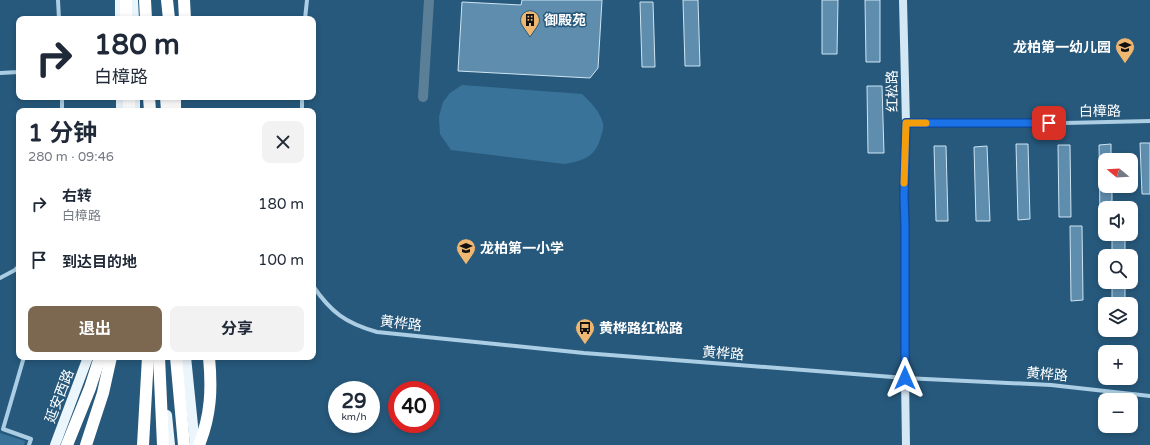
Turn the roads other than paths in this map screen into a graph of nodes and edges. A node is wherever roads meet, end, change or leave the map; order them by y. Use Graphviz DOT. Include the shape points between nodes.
graph roads {
  1 [pos="58,0"];
  2 [pos="120,0"];
  3 [pos="126,0"];
  4 [pos="133,0"];
  5 [pos="145,0"];
  6 [pos="163,0"];
  7 [pos="167,0"];
  8 [pos="185,0"];
  9 [pos="306,0"];
  10 [pos="904,0"];
  11 [pos="59,16"];
  12 [pos="120,16"];
  13 [pos="126,16"];
  14 [pos="134,16"];
  15 [pos="146,16"];
  16 [pos="163,16"];
  17 [pos="169,16"];
  18 [pos="185,16"];
  19 [pos="305,16"];
  20 [pos="16,72"];
  21 [pos="0,73"];
  22 [pos="1150,121"];
  23 [pos="906,123"];
  24 [pos="16,269"];
  25 [pos="0,278"];
  26 [pos="316,290"];
  27 [pos="23,360"];
  28 [pos="87,360"];
  29 [pos="100,360"];
  30 [pos="100,360"];
  31 [pos="110,360"];
  32 [pos="148,360"];
  33 [pos="159,360"];
  34 [pos="159,360"];
  35 [pos="176,360"];
  36 [pos="176,360"];
  37 [pos="186,360"];
  38 [pos="209,360"];
  39 [pos="905,378"];
  40 [pos="1150,396"];
  41 [pos="29,445"];
  42 [pos="55,445"];
  43 [pos="66,445"];
  44 [pos="72,445"];
  45 [pos="86,445"];
  46 [pos="144,445"];
  47 [pos="163,445"];
  48 [pos="170,445"];
  49 [pos="180,445"];
  50 [pos="184,445"];
  51 [pos="195,445"];
  52 [pos="199,445"];
  53 [pos="906,445"];
  1 -- 11 [label="street"];
  2 -- 12 [label="main road"];
  3 -- 13 [label="highway"];
  4 -- 14 [label="main road"];
  5 -- 15 [label="highway"];
  6 -- 16 [label="highway"];
  7 -- 17 [label="highway"];
  8 -- 18 [label="highway"];
  9 -- 19 [label="street"];
  10 -- 23 [label="street, 红松路"];
  20 -- 21 [label="street"];
  22 -- 23 [label="street, 白樟路"];
  23 -- 39 [label="street, 红松路"];
  24 -- 25 [label="street"];
  26 -- 39 [label="street, 黄桦路" via="334,312 348,322 377,332 584,353"];
  27 -- 41 [label="street" via="3,429 31,439"];
  28 -- 42 [label="main road, 延安西路"];
  29 -- 43 [label="highway"];
  30 -- 44 [label="main road"];
  31 -- 45 [label="highway" via="103,393"];
  32 -- 46 [label="highway"];
  33 -- 47 [label="highway"];
  34 -- 48 [label="main road"];
  35 -- 49 [label="highway"];
  36 -- 50 [label="highway"];
  37 -- 51 [label="main road"];
  38 -- 52 [label="highway" via="210,401 206,428"];
  39 -- 40 [label="street, 黄桦路" via="1051,385"];
  39 -- 53 [label="street, 红松路"];
}
